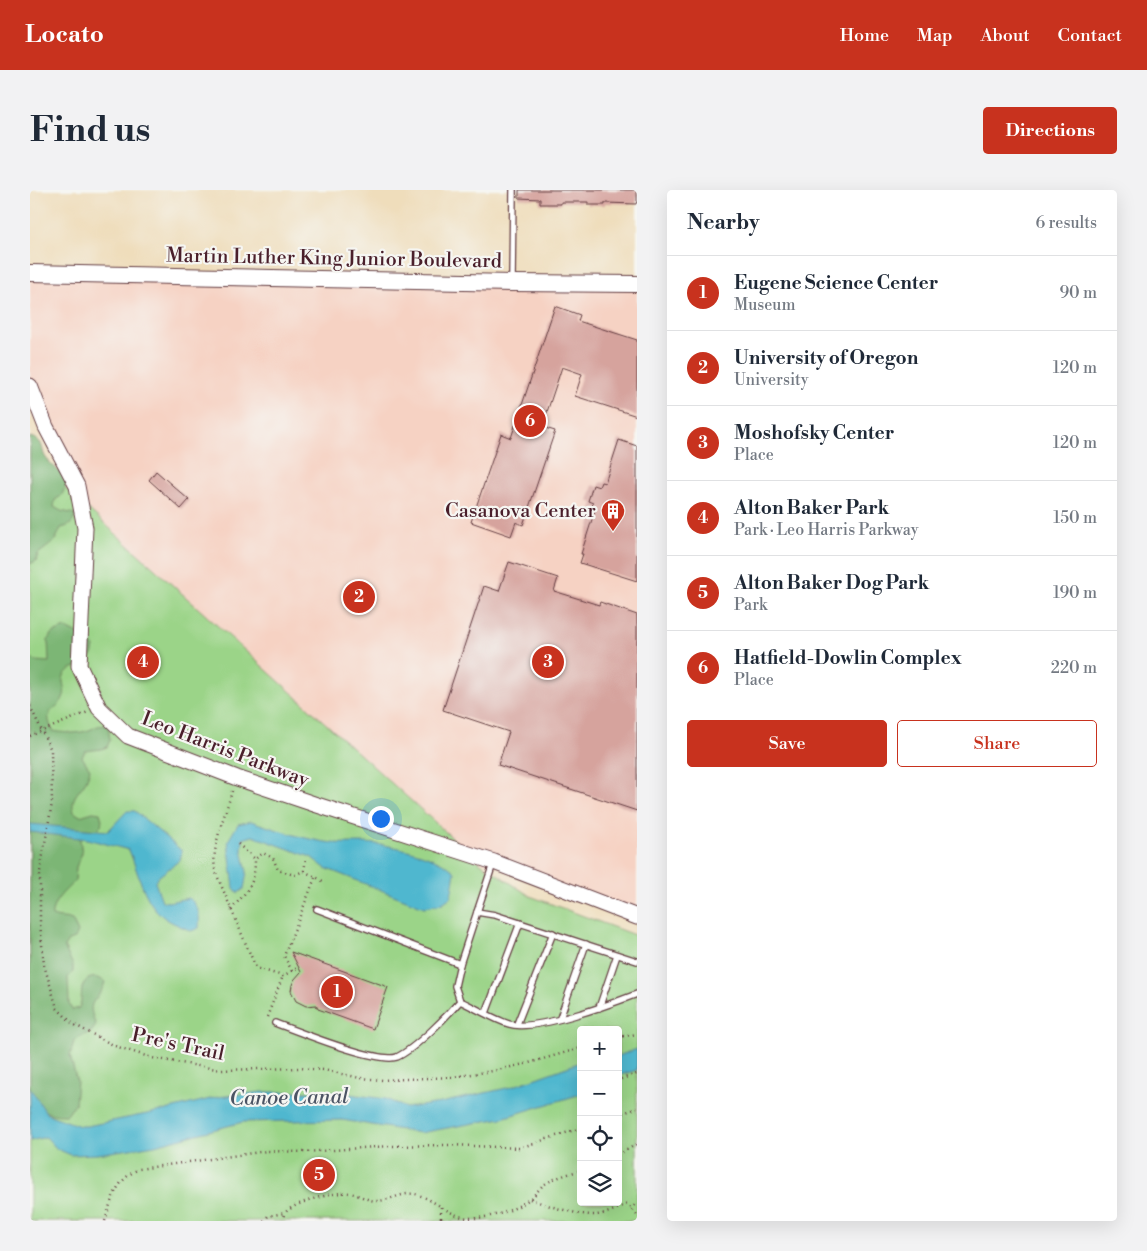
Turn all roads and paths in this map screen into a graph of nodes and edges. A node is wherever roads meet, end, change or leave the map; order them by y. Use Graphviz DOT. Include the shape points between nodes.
graph roads {
  1 [pos="513,190"];
  2 [pos="30,274"];
  3 [pos="512,284"];
  4 [pos="637,284"];
  5 [pos="30,386"];
  6 [pos="30,706"];
  7 [pos="99,708"];
  8 [pos="42,730"];
  9 [pos="30,736"];
  10 [pos="237,778"];
  11 [pos="238,844"];
  12 [pos="255,858"];
  13 [pos="306,858"];
  14 [pos="494,862"];
  15 [pos="304,871"];
  16 [pos="315,878"];
  17 [pos="323,881"];
  18 [pos="317,909"];
  19 [pos="231,910"];
  20 [pos="477,912"];
  21 [pos="637,917"];
  22 [pos="520,922"];
  23 [pos="553,934"];
  24 [pos="586,944"];
  25 [pos="617,955"];
  26 [pos="637,961"];
  27 [pos="460,964"];
  28 [pos="299,968"];
  29 [pos="292,971"];
  30 [pos="283,976"];
  31 [pos="637,994"];
  32 [pos="460,1001"];
  33 [pos="599,1008"];
  34 [pos="486,1013"];
  35 [pos="560,1018"];
  36 [pos="275,1023"];
  37 [pos="517,1024"];
  38 [pos="637,1034"];
  39 [pos="622,1036"];
  40 [pos="577,1049"];
  41 [pos="637,1074"];
  42 [pos="622,1079"];
  43 [pos="637,1108"];
  44 [pos="622,1114"];
  45 [pos="577,1129"];
  46 [pos="637,1144"];
  47 [pos="622,1153"];
  48 [pos="577,1171"];
  49 [pos="530,1198"];
  50 [pos="637,1202"];
  51 [pos="441,1207"];
  52 [pos="631,1210"];
  53 [pos="285,1212"];
  54 [pos="637,1215"];
  55 [pos="105,1221"];
  56 [pos="264,1221"];
  57 [pos="282,1221"];
  58 [pos="441,1221"];
  1 -- 3 [label="lane"];
  2 -- 3 [label="main road, Martin Luther King Junior Boulevard"];
  3 -- 4 [label="main road, Martin Luther King Junior Boulevard"];
  5 -- 7 [label="street, Leo Harris Parkway" via="46,427 76,486 85,528 78,666"];
  6 -- 8 [label="path, Pre's Trail"];
  7 -- 8 [label="path"];
  7 -- 10 [label="street, Leo Harris Parkway" via="128,736"];
  8 -- 9 [label="path"];
  8 -- 40 [label="path, Pre's Trail" via="51,750 52,803 40,872 44,965 57,1008 73,1024 115,1046 152,1058 222,1070 299,1068 383,1080 452,1077 493,1071"];
  10 -- 14 [label="street, Leo Harris Parkway"];
  10 -- 19 [label="path" via="213,864"];
  11 -- 12 [label="path"];
  12 -- 15 [label="path" via="263,853 274,858 278,870 294,875"];
  12 -- 19 [label="path" via="252,884"];
  13 -- 15 [label="path"];
  14 -- 20 [label="lane"];
  14 -- 21 [label="street, Leo Harris Parkway"];
  15 -- 16 [label="path"];
  16 -- 17 [label="path"];
  16 -- 29 [label="path" via="284,956"];
  18 -- 27 [label="lane"];
  19 -- 30 [label="path" via="256,968"];
  20 -- 22 [label="lane"];
  20 -- 27 [label="lane"];
  22 -- 23 [label="lane"];
  22 -- 34 [label="lane"];
  23 -- 24 [label="lane"];
  23 -- 37 [label="lane"];
  24 -- 25 [label="lane"];
  24 -- 35 [label="lane"];
  25 -- 26 [label="lane"];
  25 -- 33 [label="lane"];
  27 -- 32 [label="lane" via="455,986"];
  28 -- 29 [label="path"];
  29 -- 30 [label="path"];
  30 -- 36 [label="path" via="266,1019"];
  31 -- 33 [label="lane"];
  32 -- 34 [label="lane"];
  32 -- 36 [label="lane" via="442,1021 395,1058 367,1055"];
  33 -- 35 [label="lane"];
  34 -- 37 [label="lane"];
  35 -- 37 [label="lane"];
  38 -- 39 [label="path"];
  41 -- 42 [label="path"];
  43 -- 44 [label="path"];
  45 -- 55 [label="path" via="519,1148 440,1145 267,1151 139,1169 127,1175 116,1191"];
  46 -- 47 [label="path"];
  48 -- 49 [label="path" via="551,1180"];
  49 -- 51 [label="path" via="505,1213 473,1219"];
  49 -- 52 [label="path" via="573,1212 596,1215 627,1204"];
  50 -- 52 [label="path"];
  51 -- 53 [label="path" via="416,1194 371,1201 349,1193 335,1193 293,1206"];
  51 -- 58 [label="path"];
  52 -- 54 [label="path"];
  53 -- 56 [label="path" via="268,1216"];
  53 -- 57 [label="path"];
}
